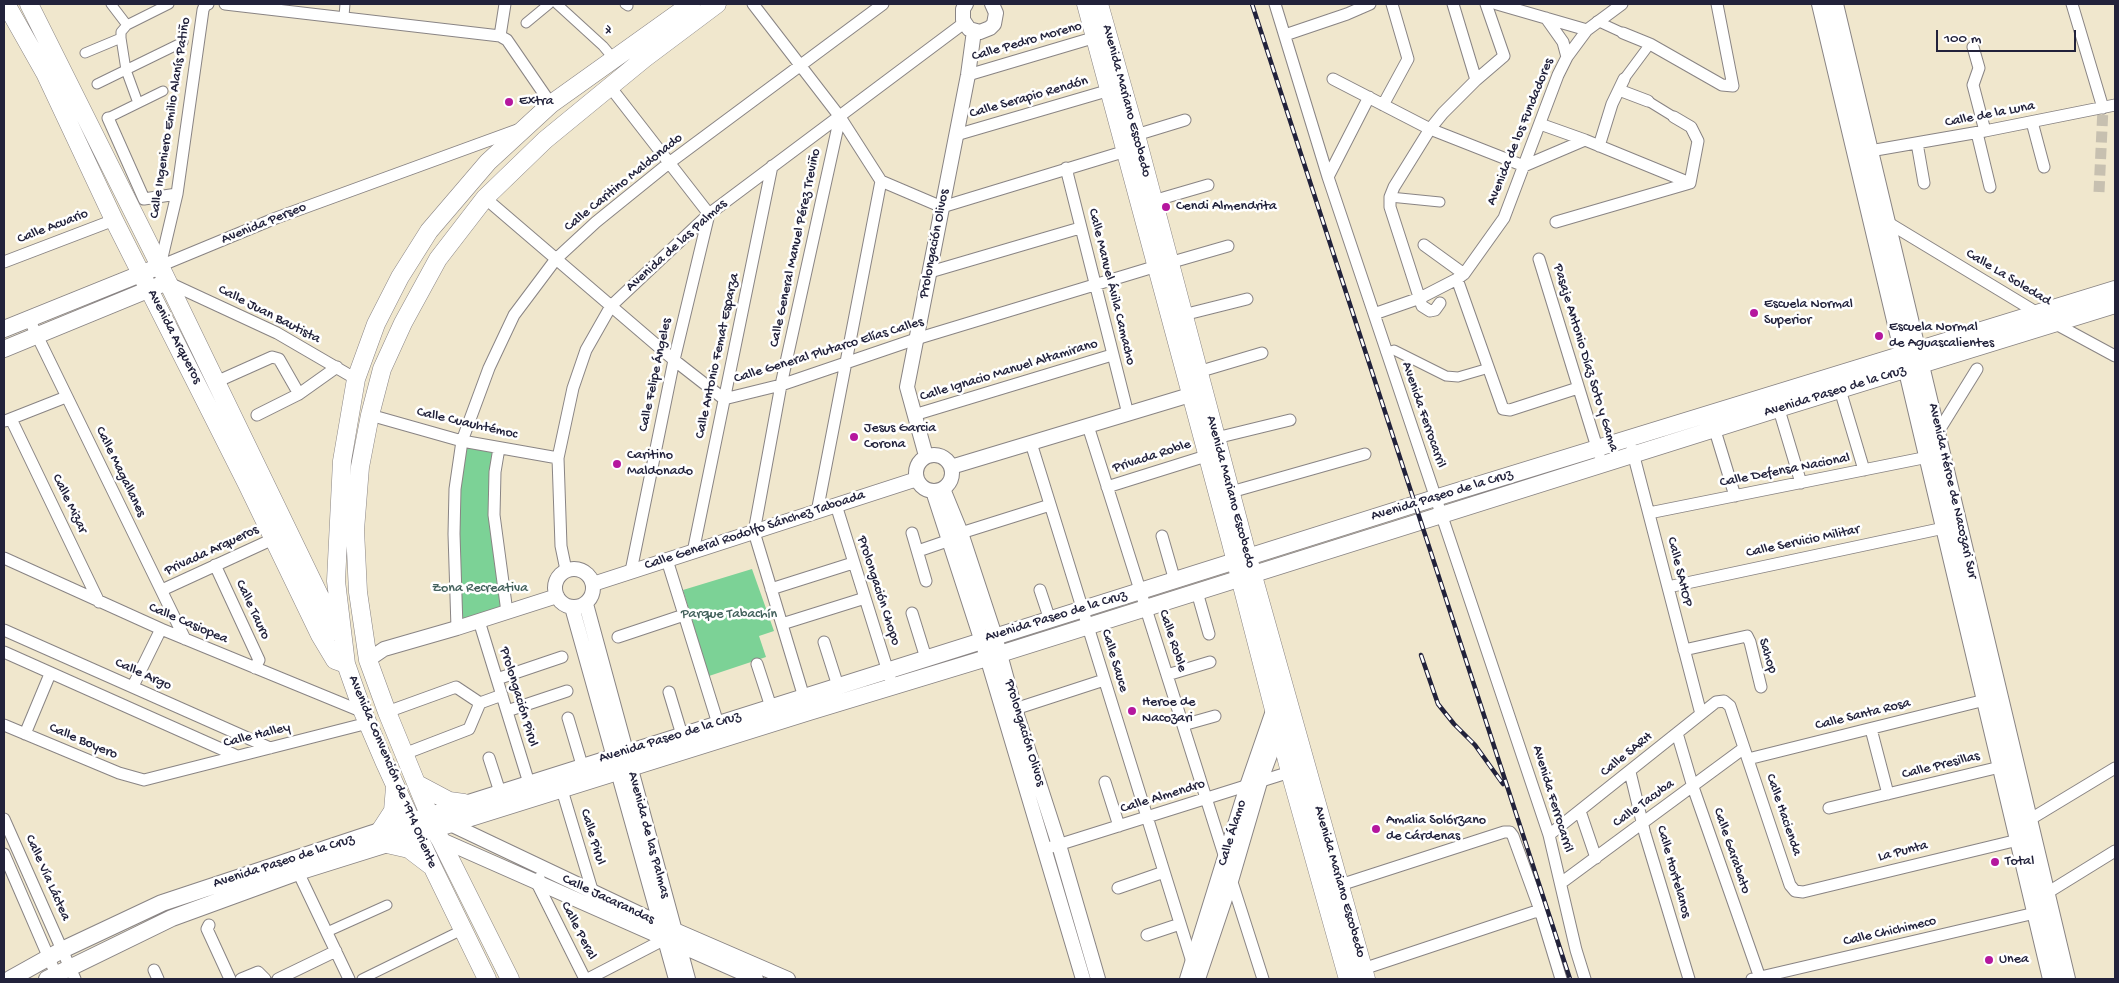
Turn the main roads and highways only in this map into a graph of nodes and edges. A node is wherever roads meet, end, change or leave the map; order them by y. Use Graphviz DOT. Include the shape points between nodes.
graph roads {
  1 [pos="6,4"];
  2 [pos="29,4"];
  3 [pos="717,4"];
  4 [pos="1086,4"];
  5 [pos="1820,4"];
  6 [pos="1835,4"];
  7 [pos="683,7"];
  8 [pos="1104,18"];
  9 [pos="1117,99"];
  10 [pos="1163,265"];
  11 [pos="164,274"];
  12 [pos="146,281"];
  13 [pos="2115,289"];
  14 [pos="2115,306"];
  15 [pos="4,329"];
  16 [pos="4,349"];
  17 [pos="1912,360"];
  18 [pos="1776,401"];
  19 [pos="1244,569"];
  20 [pos="365,640"];
  21 [pos="342,643"];
  22 [pos="368,660"];
  23 [pos="346,664"];
  24 [pos="806,704"];
  25 [pos="1282,709"];
  26 [pos="721,731"];
  27 [pos="395,784"];
  28 [pos="417,784"];
  29 [pos="464,803"];
  30 [pos="430,828"];
  31 [pos="384,838"];
  32 [pos="433,868"];
  33 [pos="1332,888"];
  34 [pos="1364,974"];
  35 [pos="61,976"];
  36 [pos="10,979"];
  37 [pos="486,979"];
  38 [pos="510,979"];
  39 [pos="1348,979"];
  40 [pos="2051,979"];
  41 [pos="2067,979"];
  1 -- 12 [label="main road, Avenida Arqueros" via="45,73"];
  2 -- 11 [label="main road, Avenida Arqueros"];
  3 -- 20 [label="main road, Avenida Convención de 1914 Oriente" via="545,140 485,198 438,260 403,323 382,369 360,467 355,530 358,592"];
  4 -- 8 [label="main road, Avenida Mariano Escobedo"];
  5 -- 17 [label="main road, Avenida Héroe de Nacozari Sur"];
  6 -- 17 [label="main road, Avenida Héroe de Nacozari Sur" via="1887,222"];
  7 -- 21 [label="main road, Avenida Convención de 1914 Oriente" via="551,104 488,162 429,231 400,277 376,324 356,379 342,461 336,581"];
  8 -- 9 [label="main road, Avenida Mariano Escobedo"];
  9 -- 10 [label="main road, Avenida Mariano Escobedo" via="1126,151"];
  9 -- 10 [label="main road, Avenida Mariano Escobedo" via="1136,136 1153,201"];
  10 -- 19 [label="main road, Avenida Mariano Escobedo" via="1206,456"];
  10 -- 19 [label="main road, Avenida Mariano Escobedo" via="1183,316 1231,492"];
  11 -- 12 [label="main road, Avenida Perseo"];
  11 -- 21 [label="main road, Avenida Arqueros"];
  12 -- 15 [label="main road, Avenida Perseo"];
  12 -- 16 [label="main road, Avenida Perseo" via="37,336"];
  12 -- 23 [label="main road, Avenida Arqueros" via="334,660"];
  13 -- 17 [label="main road, Avenida Paseo de la Cruz" via="2038,312"];
  14 -- 17 [label="main road, Avenida Paseo de la Cruz"];
  17 -- 18 [label="main road, Avenida Paseo de la Cruz"];
  17 -- 40 [label="main road, Avenida Héroe de Nacozari Sur" via="1928,457"];
  17 -- 41 [label="main road, Avenida Héroe de Nacozari Sur" via="1938,432"];
  18 -- 19 [label="main road, Avenida Paseo de la Cruz" via="1714,429 1634,455 1443,515"];
  18 -- 19 [label="main road, Avenida Paseo de la Cruz" via="1710,413 1435,498"];
  19 -- 24 [label="main road, Avenida Paseo de la Cruz" via="1197,592 994,656 892,686"];
  19 -- 24 [label="main road, Avenida Paseo de la Cruz" via="1175,581 1140,591 838,686"];
  19 -- 25 [label="main road, Avenida Mariano Escobedo"];
  19 -- 25 [label="main road, Avenida Mariano Escobedo" via="1285,690"];
  20 -- 21 [label="main road"];
  20 -- 22 [label="main road, Avenida Convención de 1914 Oriente"];
  21 -- 23 [label="main road, Avenida Convención de 1914 Oriente"];
  22 -- 23 [label="main road"];
  22 -- 28 [label="main road, Avenida Convención de 1914 Oriente"];
  23 -- 27 [label="main road, Avenida Convención de 1914 Oriente"];
  24 -- 26 [label="main road, Avenida Paseo de la Cruz"];
  24 -- 26 [label="main road, Avenida Paseo de la Cruz" via="771,706"];
  25 -- 33 [label="main road, Avenida Mariano Escobedo"];
  25 -- 33 [label="main road, Avenida Mariano Escobedo" via="1279,729 1290,772"];
  26 -- 29 [label="main road, Avenida Paseo de la Cruz" via="682,735"];
  26 -- 30 [label="main road, Avenida Paseo de la Cruz" via="624,770"];
  27 -- 30 [label="main road, Avenida Convención de 1914 Oriente"];
  27 -- 31 [label="main road" via="395,805"];
  28 -- 29 [label="main road" via="449,801"];
  28 -- 30 [label="main road, Avenida Convención de 1914 Oriente"];
  29 -- 30 [label="main road, Avenida Paseo de la Cruz"];
  30 -- 31 [label="main road, Avenida Paseo de la Cruz"];
  30 -- 32 [label="main road, Avenida Convención de 1914 Oriente"];
  30 -- 38 [label="main road, Avenida Convención de 1914 Oriente"];
  31 -- 32 [label="main road" via="409,848"];
  31 -- 35 [label="main road, Avenida Paseo de la Cruz" via="172,918"];
  31 -- 36 [label="main road, Avenida Paseo de la Cruz" via="162,903"];
  32 -- 37 [label="main road, Avenida Convención de 1914 Oriente"];
  33 -- 34 [label="main road, Avenida Mariano Escobedo"];
  33 -- 39 [label="main road, Avenida Mariano Escobedo"];
}
